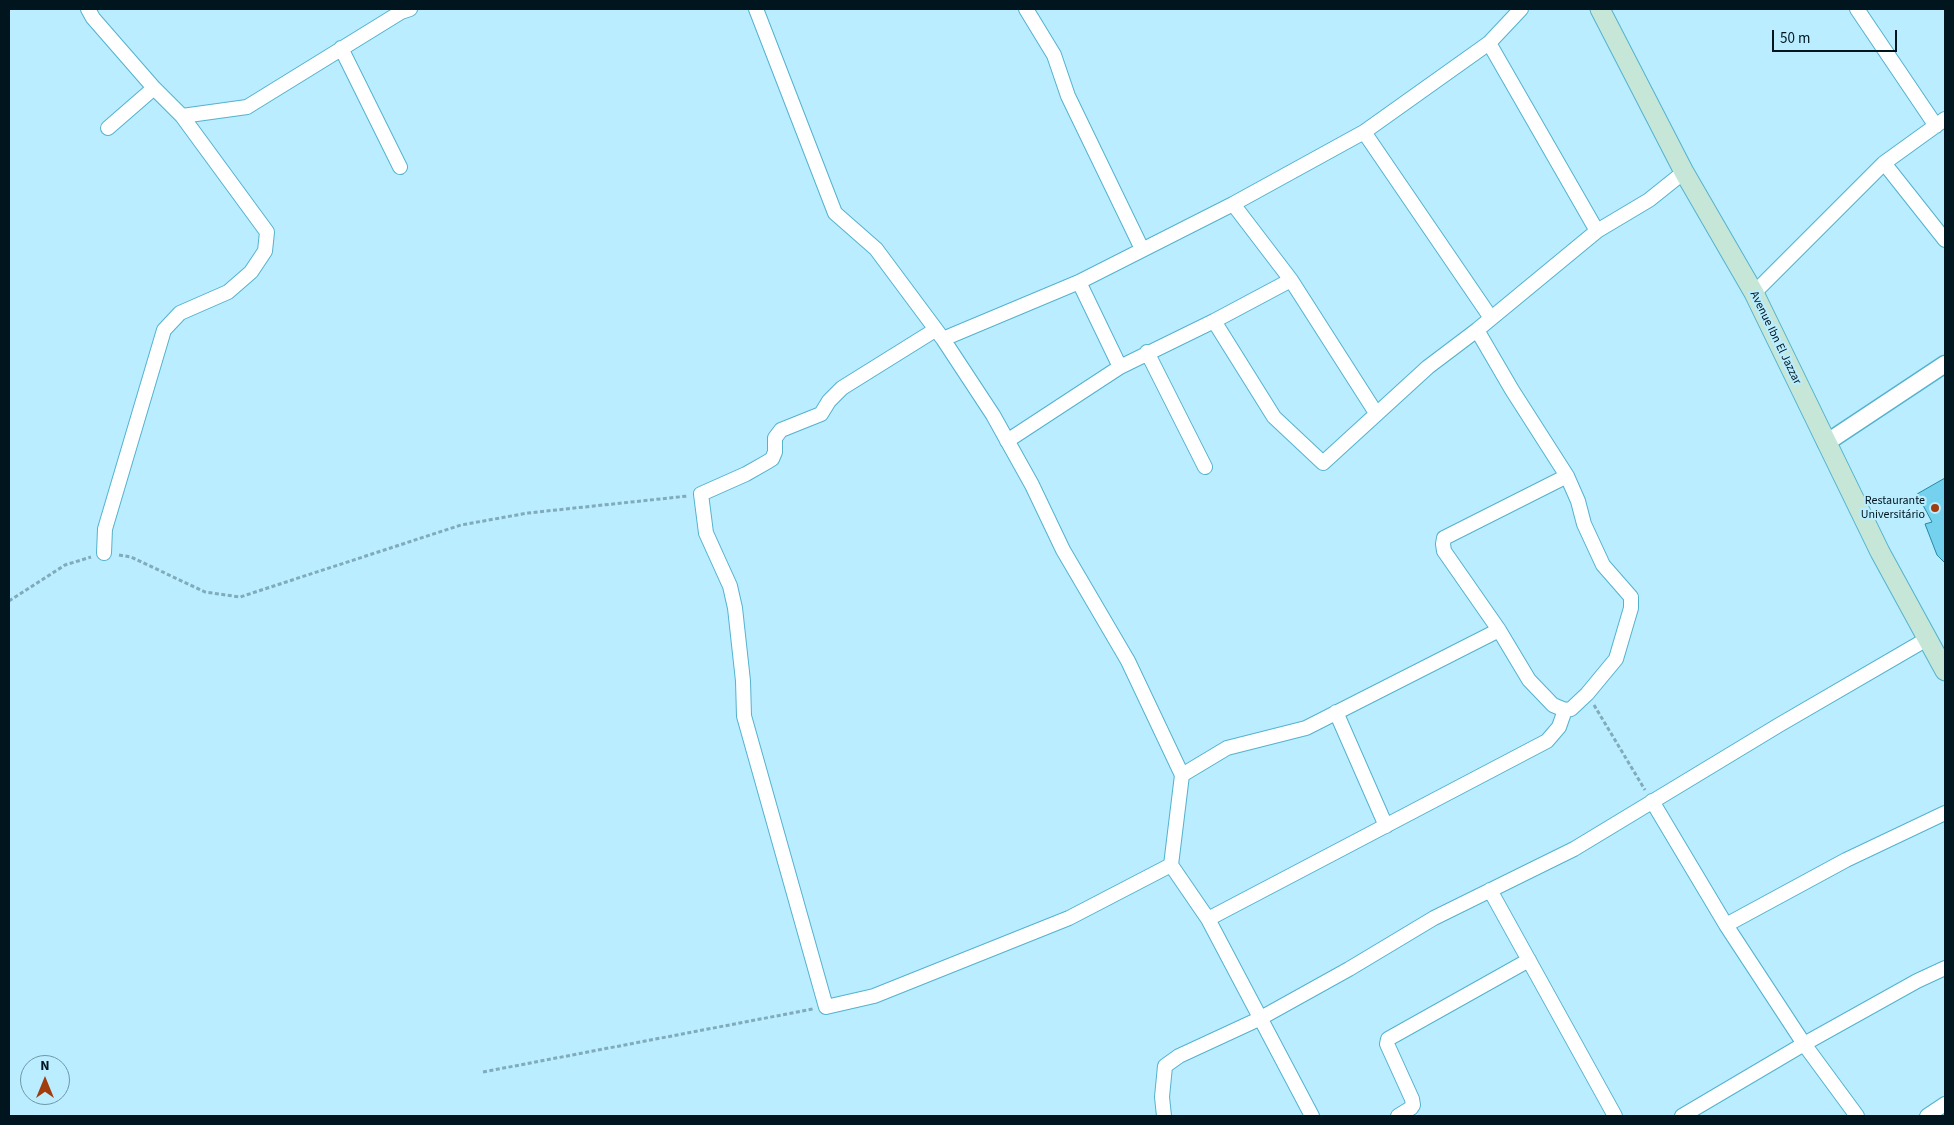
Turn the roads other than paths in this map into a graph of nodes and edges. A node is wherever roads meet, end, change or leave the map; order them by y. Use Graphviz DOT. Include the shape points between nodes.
graph roads {
  1 [pos="88,9"];
  2 [pos="756,9"];
  3 [pos="1026,9"];
  4 [pos="1521,9"];
  5 [pos="1600,9"];
  6 [pos="1857,9"];
  7 [pos="403,10"];
  8 [pos="1489,43"];
  9 [pos="341,48"];
  10 [pos="154,88"];
  11 [pos="182,116"];
  12 [pos="1940,122"];
  13 [pos="108,128"];
  14 [pos="1364,132"];
  15 [pos="1884,163"];
  16 [pos="400,167"];
  17 [pos="1684,172"];
  18 [pos="1233,204"];
  19 [pos="1598,231"];
  20 [pos="1945,240"];
  21 [pos="1142,249"];
  22 [pos="1291,280"];
  23 [pos="1079,282"];
  24 [pos="1754,293"];
  25 [pos="1491,318"];
  26 [pos="1214,321"];
  27 [pos="1477,330"];
  28 [pos="939,334"];
  29 [pos="1147,352"];
  30 [pos="1945,364"];
  31 [pos="1120,366"];
  32 [pos="1376,413"];
  33 [pos="1007,441"];
  34 [pos="1826,443"];
  35 [pos="1205,467"];
  36 [pos="1567,476"];
  37 [pos="104,553"];
  38 [pos="1499,630"];
  39 [pos="1927,639"];
  40 [pos="1945,671"];
  41 [pos="1565,710"];
  42 [pos="1336,712"];
  43 [pos="1182,776"];
  44 [pos="1652,801"];
  45 [pos="1945,813"];
  46 [pos="1386,826"];
  47 [pos="1171,865"];
  48 [pos="1490,890"];
  49 [pos="1208,919"];
  50 [pos="1726,925"];
  51 [pos="1529,960"];
  52 [pos="1945,968"];
  53 [pos="1259,1019"];
  54 [pos="1804,1044"];
  55 [pos="1945,1104"];
  56 [pos="1164,1116"];
  57 [pos="1312,1116"];
  58 [pos="1398,1116"];
  59 [pos="1616,1116"];
  60 [pos="1682,1116"];
  61 [pos="1857,1116"];
  62 [pos="1927,1116"];
  1 -- 10 [label="street"];
  2 -- 28 [label="street" via="834,213 876,249"];
  3 -- 21 [label="street" via="1054,55 1068,96"];
  4 -- 8 [label="street"];
  5 -- 17 [label="main road, Avenue Ibn El Jazzar"];
  6 -- 12 [label="street"];
  7 -- 9 [label="street"];
  8 -- 14 [label="street"];
  8 -- 19 [label="street"];
  9 -- 11 [label="street" via="247,107"];
  9 -- 16 [label="street"];
  10 -- 11 [label="street"];
  10 -- 13 [label="street"];
  11 -- 37 [label="street" via="267,232 265,251 251,272 228,292 180,314 164,330 105,530"];
  12 -- 15 [label="street"];
  14 -- 18 [label="street"];
  14 -- 25 [label="street"];
  15 -- 20 [label="street"];
  15 -- 24 [label="street"];
  17 -- 19 [label="street" via="1649,200"];
  17 -- 24 [label="main road, Avenue Ibn El Jazzar"];
  18 -- 21 [label="street"];
  18 -- 22 [label="street"];
  19 -- 25 [label="street"];
  21 -- 23 [label="street"];
  22 -- 26 [label="street"];
  22 -- 32 [label="street"];
  23 -- 28 [label="street"];
  23 -- 31 [label="street"];
  24 -- 34 [label="main road, Avenue Ibn El Jazzar"];
  25 -- 27 [label="street"];
  26 -- 29 [label="street"];
  26 -- 32 [label="street" via="1274,417 1321,462 1327,462"];
  27 -- 32 [label="street" via="1428,367"];
  27 -- 36 [label="street"];
  28 -- 33 [label="street"];
  28 -- 47 [label="street" via="842,388 821,414 781,430 775,438 772,459 701,494 706,532 730,586 735,608 744,716 826,1007 874,996 1069,918"];
  29 -- 31 [label="street"];
  29 -- 35 [label="street"];
  30 -- 34 [label="street"];
  31 -- 33 [label="street"];
  33 -- 43 [label="street" via="1064,550 1128,660"];
  34 -- 39 [label="main road, Avenue Ibn El Jazzar"];
  36 -- 38 [label="street" via="1444,538 1444,551"];
  36 -- 41 [label="street" via="1603,565 1630,597 1631,603 1616,659 1587,694"];
  38 -- 41 [label="street" via="1529,680 1553,705"];
  38 -- 42 [label="street"];
  39 -- 40 [label="main road, Avenue Ibn El Jazzar"];
  39 -- 44 [label="street"];
  41 -- 46 [label="street" via="1559,727 1547,741"];
  42 -- 43 [label="street" via="1306,728 1227,748"];
  42 -- 46 [label="street"];
  43 -- 47 [label="street"];
  44 -- 48 [label="street" via="1574,849"];
  44 -- 50 [label="street"];
  45 -- 50 [label="street" via="1846,860"];
  46 -- 49 [label="street"];
  47 -- 49 [label="street"];
  48 -- 51 [label="street"];
  48 -- 53 [label="street" via="1434,918"];
  49 -- 53 [label="street"];
  50 -- 54 [label="street"];
  51 -- 58 [label="street" via="1388,1040 1413,1105"];
  51 -- 59 [label="street"];
  52 -- 54 [label="street"];
  53 -- 56 [label="street" via="1179,1056 1165,1066"];
  53 -- 57 [label="street"];
  54 -- 60 [label="street"];
  54 -- 61 [label="street"];
  55 -- 62 [label="street"];
}
